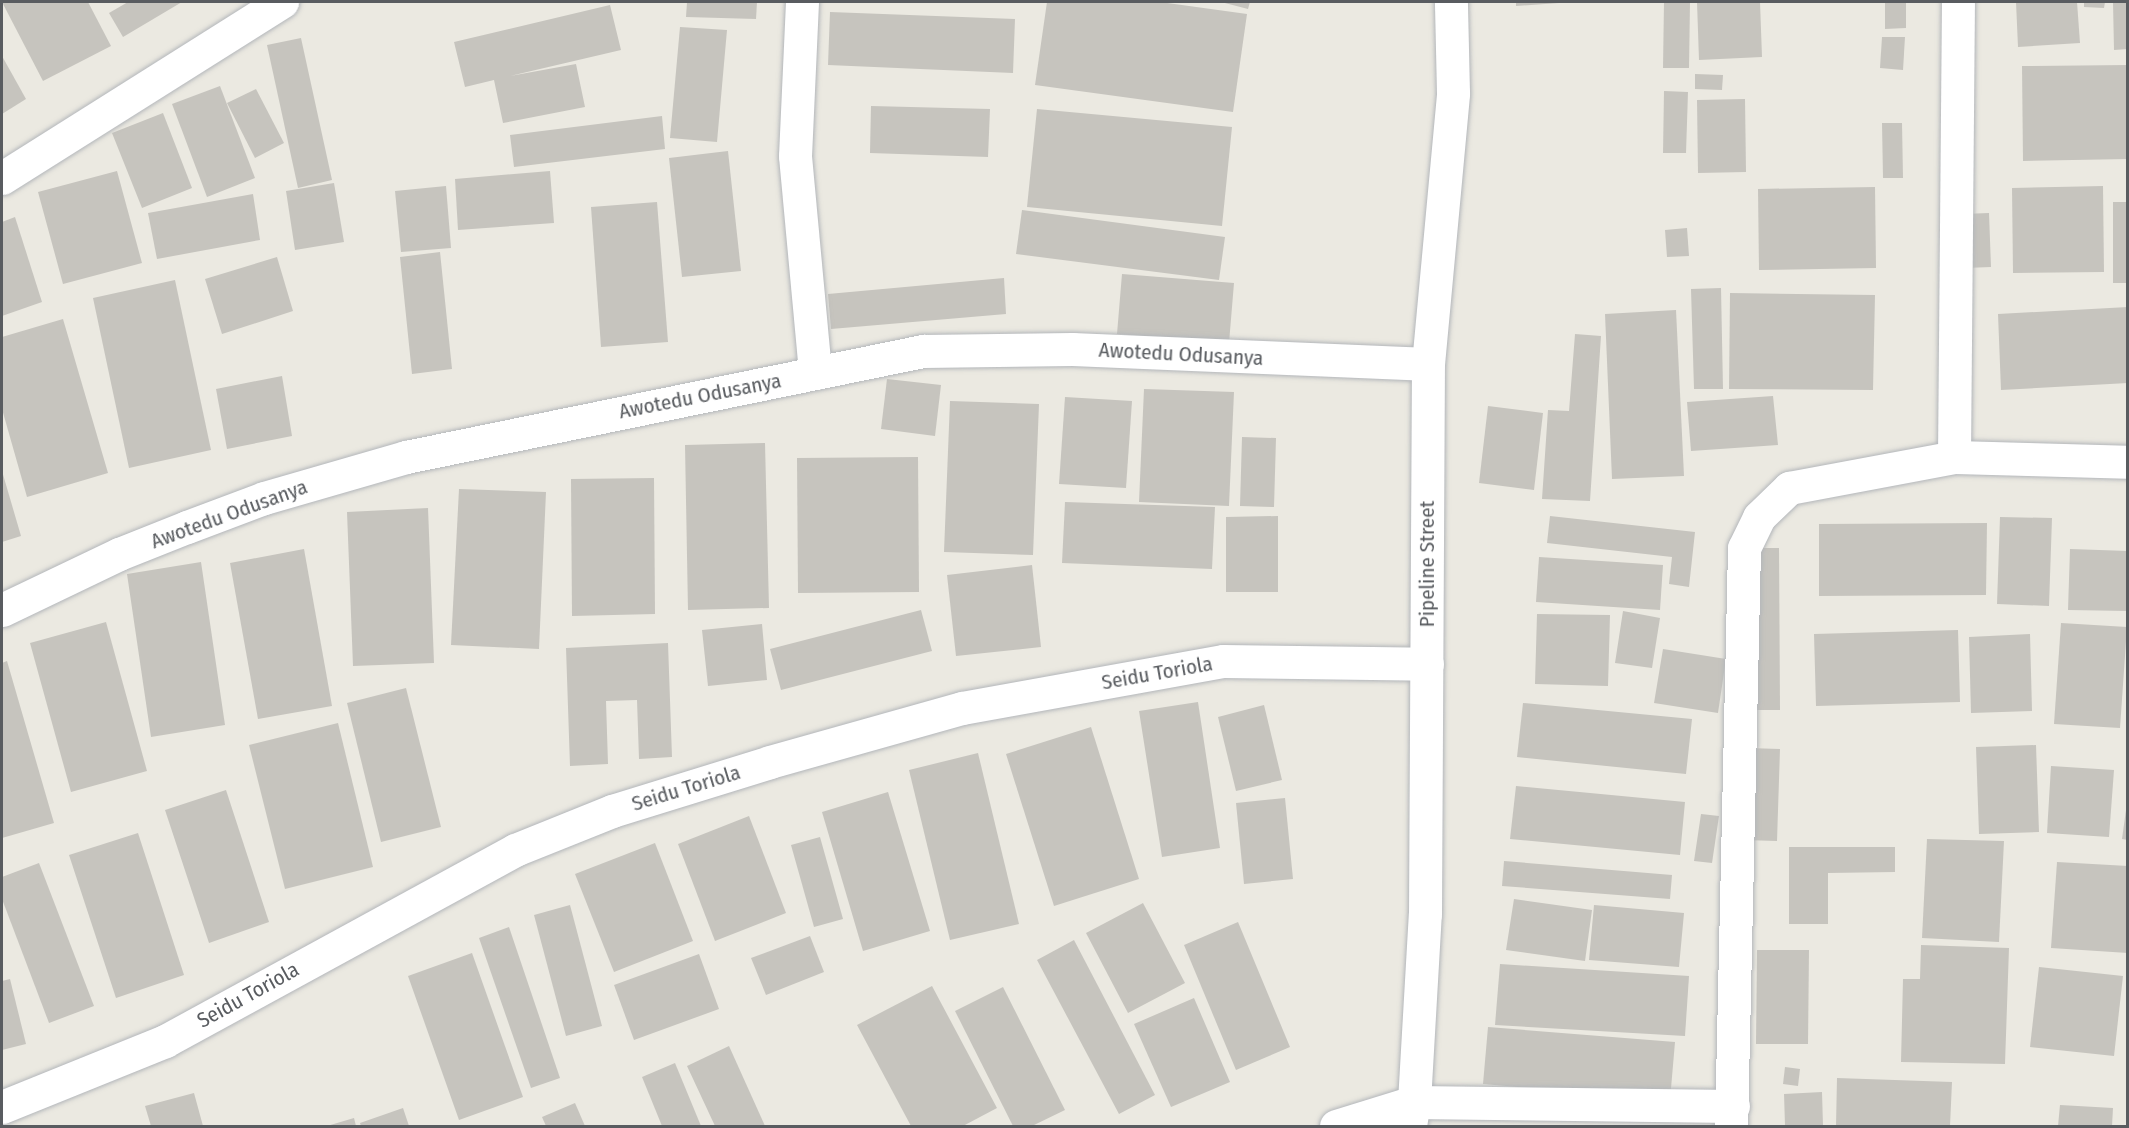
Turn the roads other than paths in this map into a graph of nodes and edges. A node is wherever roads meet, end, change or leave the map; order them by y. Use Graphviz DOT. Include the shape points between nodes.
graph roads {
  1 [pos="282,2"];
  2 [pos="801,2"];
  3 [pos="1450,2"];
  4 [pos="1958,2"];
  5 [pos="2,178"];
  6 [pos="1428,364"];
  7 [pos="815,373"];
  8 [pos="1954,457"];
  9 [pos="2127,462"];
  10 [pos="2,610"];
  11 [pos="1427,664"];
  12 [pos="2,1107"];
  13 [pos="1412,1114"];
  14 [pos="1732,1116"];
  15 [pos="1336,1126"];
  1 -- 5 [label="street"];
  2 -- 7 [label="street" via="795,156"];
  3 -- 6 [label="street, Pipeline Street" via="1453,93"];
  4 -- 8 [label="street"];
  6 -- 7 [label="street, Awotedu Odusanya" via="1072,349 923,351"];
  6 -- 11 [label="street, Pipeline Street"];
  7 -- 10 [label="street, Awotedu Odusanya" via="406,457 275,495 118,554"];
  8 -- 9 [label="street"];
  8 -- 14 [label="street" via="1789,488 1759,517 1744,548"];
  11 -- 12 [label="street, Seidu Toriola" via="1211,663 962,708 770,762 635,804 515,849 165,1041"];
  11 -- 13 [label="street, Pipeline Street" via="1425,914"];
  13 -- 14 [label="street"];
  13 -- 15 [label="street"];
}
